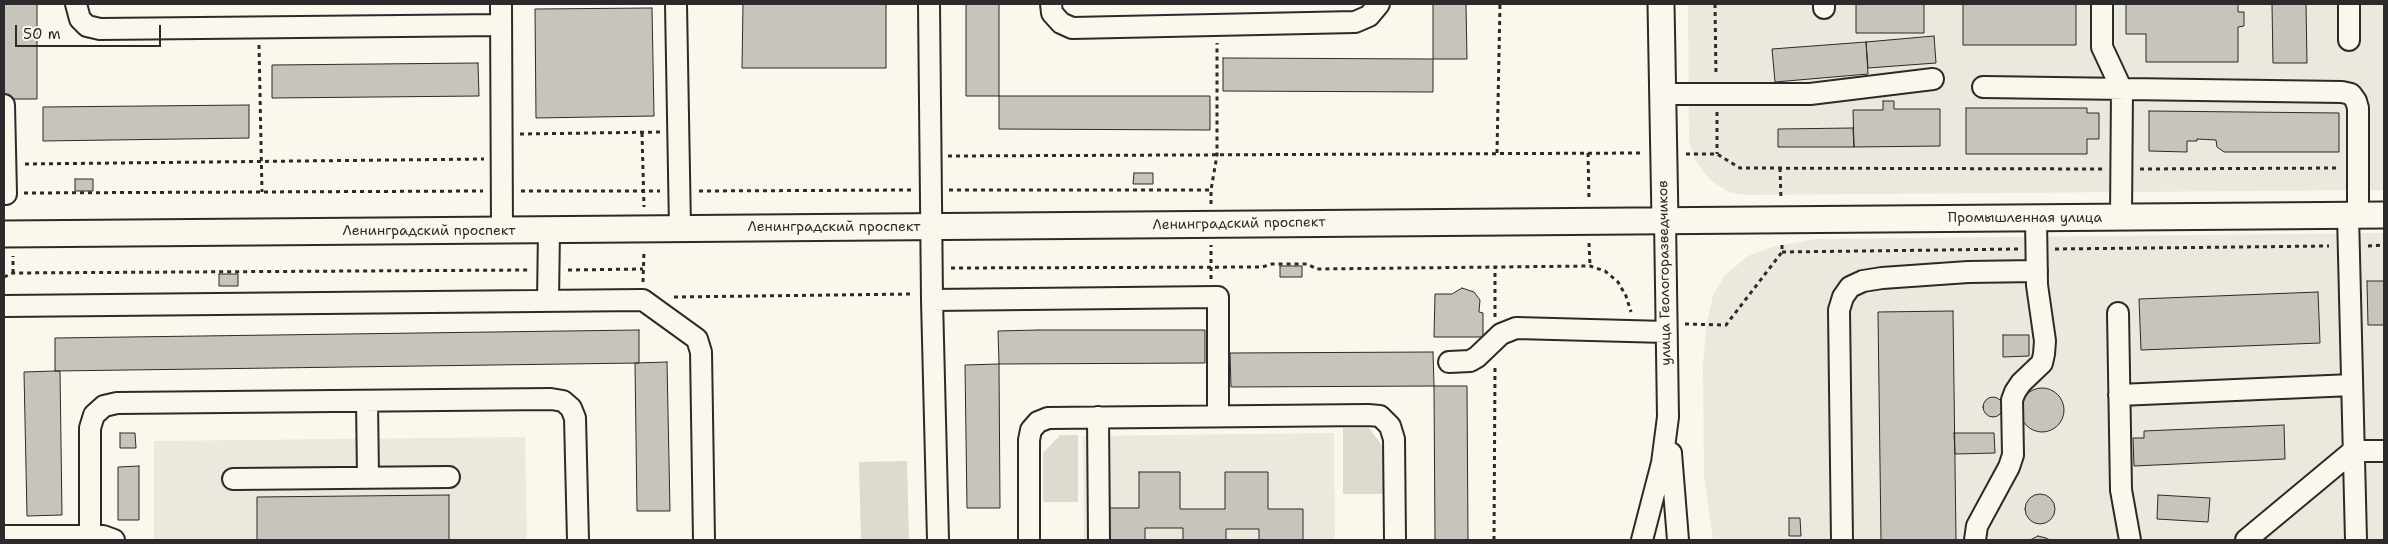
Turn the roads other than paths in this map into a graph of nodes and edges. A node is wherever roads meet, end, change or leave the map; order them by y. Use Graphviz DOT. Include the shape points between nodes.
graph roads {
  1 [pos="76,4"];
  2 [pos="501,4"];
  3 [pos="676,4"];
  4 [pos="928,4"];
  5 [pos="1051,4"];
  6 [pos="1379,4"];
  7 [pos="1661,4"];
  8 [pos="2102,4"];
  9 [pos="2348,4"];
  10 [pos="501,25"];
  11 [pos="2349,40"];
  12 [pos="1933,79"];
  13 [pos="1983,86"];
  14 [pos="2122,90"];
  15 [pos="1662,94"];
  16 [pos="4,105"];
  17 [pos="13,194"];
  18 [pos="2353,215"];
  19 [pos="2384,215"];
  20 [pos="2122,217"];
  21 [pos="2036,218"];
  22 [pos="1665,220"];
  23 [pos="931,227"];
  24 [pos="680,228"];
  25 [pos="502,230"];
  26 [pos="549,230"];
  27 [pos="4,234"];
  28 [pos="2037,272"];
  29 [pos="932,300"];
  30 [pos="548,301"];
  31 [pos="4,306"];
  32 [pos="2118,313"];
  33 [pos="1666,332"];
  34 [pos="1449,362"];
  35 [pos="2352,385"];
  36 [pos="2119,395"];
  37 [pos="367,401"];
  38 [pos="1218,416"];
  39 [pos="1098,417"];
  40 [pos="1668,417"];
  41 [pos="2353,451"];
  42 [pos="2384,451"];
  43 [pos="449,476"];
  44 [pos="368,477"];
  45 [pos="233,479"];
  46 [pos="4,536"];
  47 [pos="90,536"];
  48 [pos="114,540"];
  49 [pos="578,540"];
  50 [pos="704,540"];
  51 [pos="938,540"];
  52 [pos="1029,540"];
  53 [pos="1099,540"];
  54 [pos="1395,540"];
  55 [pos="1642,540"];
  56 [pos="1678,540"];
  57 [pos="1842,540"];
  58 [pos="1975,540"];
  59 [pos="2130,540"];
  60 [pos="2246,540"];
  61 [pos="2356,540"];
  1 -- 10 [label="street" via="80,19 87,26 100,29"];
  2 -- 10 [label="street"];
  3 -- 24 [label="street"];
  4 -- 23 [label="street"];
  5 -- 6 [label="street" via="1052,13 1060,23 1072,28 1355,22 1369,16"];
  7 -- 15 [label="main road, улица Геологоразведчиков"];
  8 -- 14 [label="street" via="2102,47"];
  9 -- 11 [label="street"];
  10 -- 25 [label="street"];
  12 -- 15 [label="street" via="1810,94"];
  13 -- 14 [label="street"];
  14 -- 18 [label="street" via="2351,94 2358,108 2358,168"];
  14 -- 20 [label="street"];
  15 -- 22 [label="main road, улица Геологоразведчиков"];
  16 -- 17 [label="street" via="6,194"];
  18 -- 19 [label="main road, Промышленная улица"];
  18 -- 20 [label="main road, Промышленная улица"];
  18 -- 35 [label="street" via="2349,246"];
  20 -- 21 [label="main road, Промышленная улица"];
  21 -- 22 [label="main road, Промышленная улица"];
  21 -- 28 [label="street"];
  22 -- 23 [label="main road, Ленинградский проспект"];
  22 -- 33 [label="street, улица Геологоразведчиков"];
  23 -- 24 [label="main road, Ленинградский проспект"];
  23 -- 29 [label="street"];
  24 -- 26 [label="main road, Ленинградский проспект"];
  25 -- 26 [label="main road, Ленинградский проспект"];
  25 -- 27 [label="main road, Ленинградский проспект"];
  26 -- 30 [label="street"];
  28 -- 57 [label="street" via="1968,272 1882,278 1850,287 1839,310"];
  28 -- 58 [label="street" via="2045,341 2042,363 2015,392 2012,400 2013,454 1977,526"];
  29 -- 38 [label="street" via="1218,297"];
  29 -- 51 [label="street"];
  30 -- 31 [label="street"];
  30 -- 50 [label="street" via="643,300 697,339 701,352"];
  32 -- 36 [label="street"];
  33 -- 34 [label="street" via="1516,328 1508,330 1470,361"];
  33 -- 40 [label="street, улица Геологоразведчиков"];
  35 -- 36 [label="street"];
  35 -- 41 [label="street"];
  36 -- 59 [label="street" via="2121,490"];
  37 -- 44 [label="street"];
  37 -- 47 [label="street" via="117,403 104,406 94,415 90,428"];
  37 -- 49 [label="street" via="562,401 571,408 575,418"];
  38 -- 39 [label="street"];
  38 -- 54 [label="street" via="1380,416 1390,426 1394,439"];
  39 -- 52 [label="street" via="1048,418 1031,430 1028,440"];
  39 -- 53 [label="street"];
  40 -- 55 [label="street, улица Геологоразведчиков" via="1662,463"];
  40 -- 56 [label="street"];
  41 -- 42 [label="street"];
  41 -- 60 [label="street"];
  41 -- 61 [label="street"];
  43 -- 44 [label="street"];
  44 -- 45 [label="street"];
  46 -- 47 [label="street"];
  47 -- 48 [label="street"];
}
